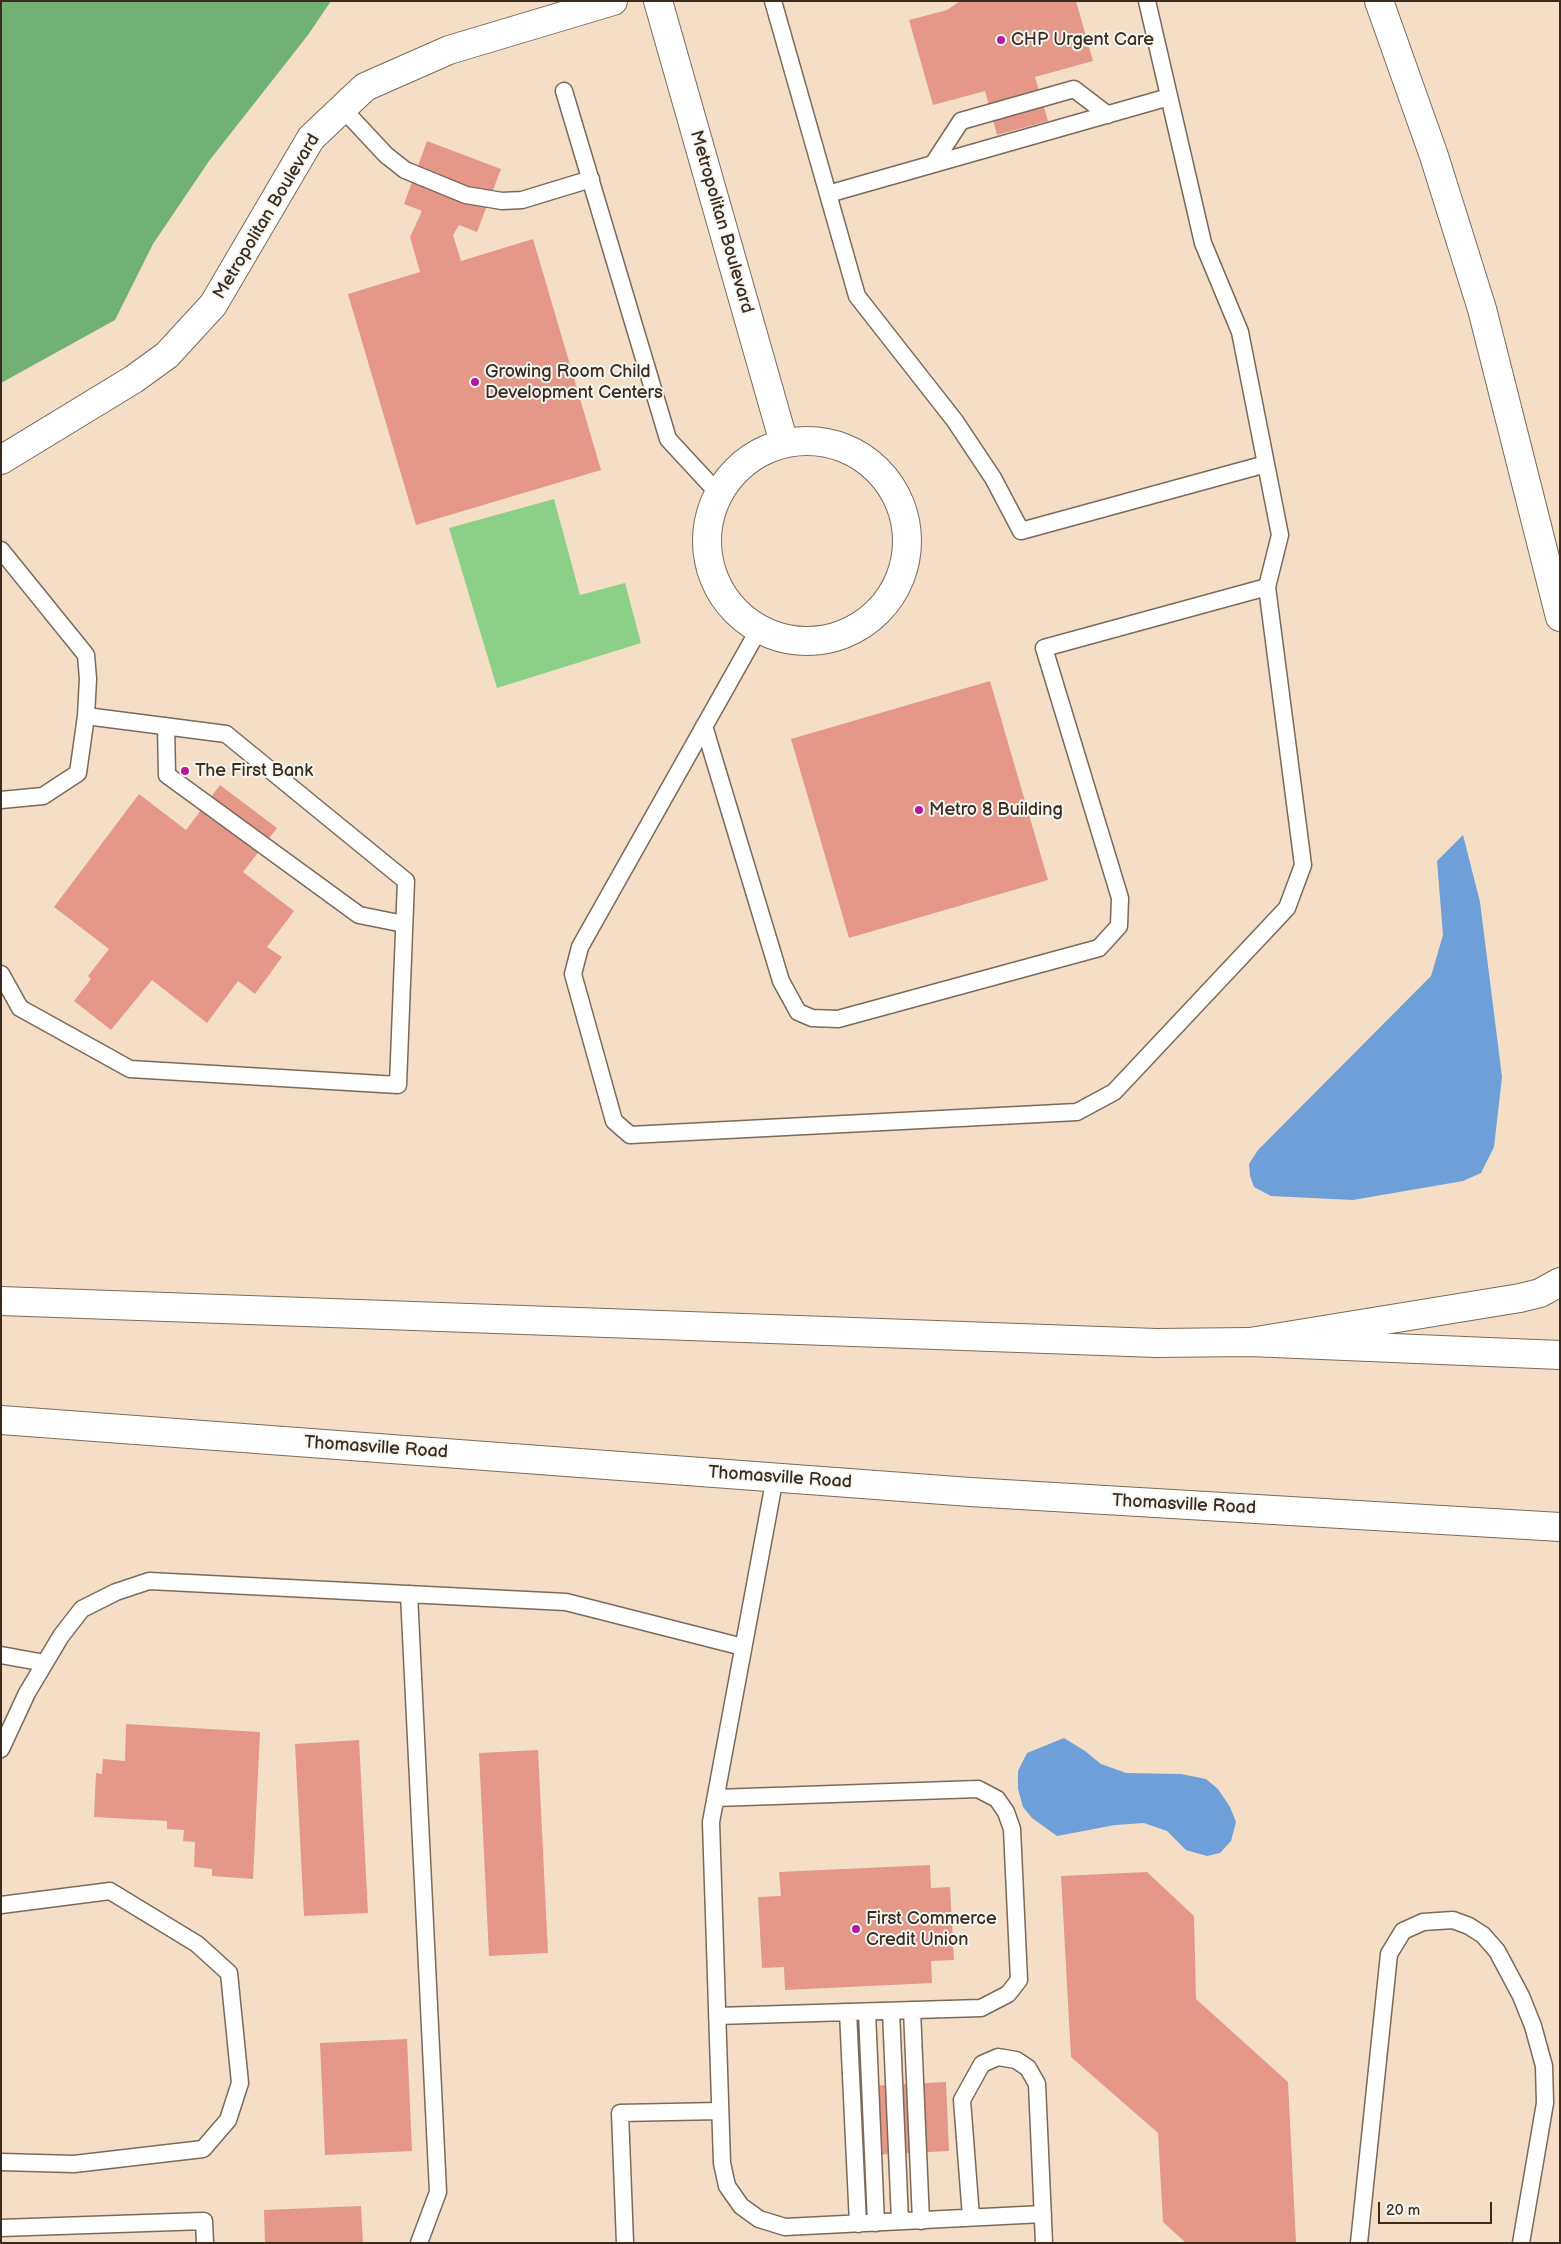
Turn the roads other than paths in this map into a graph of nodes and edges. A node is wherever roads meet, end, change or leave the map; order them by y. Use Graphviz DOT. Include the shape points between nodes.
graph roads {
  1 [pos="613,1"];
  2 [pos="658,1"];
  3 [pos="773,1"];
  4 [pos="1147,1"];
  5 [pos="1379,1"];
  6 [pos="564,91"];
  7 [pos="1169,97"];
  8 [pos="343,109"];
  9 [pos="1108,114"];
  10 [pos="933,164"];
  11 [pos="591,180"];
  12 [pos="828,194"];
  13 [pos="784,443"];
  14 [pos="1,460"];
  15 [pos="1266,464"];
  16 [pos="718,493"];
  17 [pos="1,550"];
  18 [pos="1267,588"];
  19 [pos="1560,617"];
  20 [pos="759,629"];
  21 [pos="86,716"];
  22 [pos="166,726"];
  23 [pos="704,726"];
  24 [pos="1,800"];
  25 [pos="404,924"];
  26 [pos="2,978"];
  27 [pos="1560,1282"];
  28 [pos="1,1301"];
  29 [pos="1250,1342"];
  30 [pos="1560,1355"];
  31 [pos="1,1420"];
  32 [pos="775,1477"];
  33 [pos="1560,1527"];
  34 [pos="409,1594"];
  35 [pos="743,1646"];
  36 [pos="1,1655"];
  37 [pos="45,1663"];
  38 [pos="1,1749"];
  39 [pos="716,1798"];
  40 [pos="1,1905"];
  41 [pos="891,2010"];
  42 [pos="912,2010"];
  43 [pos="848,2012"];
  44 [pos="867,2012"];
  45 [pos="717,2016"];
  46 [pos="720,2111"];
  47 [pos="1,2162"];
  48 [pos="1042,2214"];
  49 [pos="971,2217"];
  50 [pos="920,2220"];
  51 [pos="900,2221"];
  52 [pos="876,2223"];
  53 [pos="858,2224"];
  54 [pos="1,2228"];
  55 [pos="205,2243"];
  56 [pos="420,2243"];
  57 [pos="625,2243"];
  58 [pos="1044,2243"];
  59 [pos="1359,2243"];
  60 [pos="1521,2243"];
  1 -- 8 [label="main road, Metropolitan Boulevard" via="449,50 365,87"];
  2 -- 13 [label="main road, Metropolitan Boulevard"];
  3 -- 12 [label="lane"];
  4 -- 7 [label="lane"];
  5 -- 19 [label="main road" via="1434,156 1482,309"];
  6 -- 11 [label="lane"];
  7 -- 9 [label="lane"];
  7 -- 15 [label="lane" via="1203,243 1240,332"];
  8 -- 11 [label="lane" via="386,155 405,170 466,195 502,201 522,200"];
  8 -- 14 [label="main road, Metropolitan Boulevard" via="311,138 213,305 167,355 134,379"];
  9 -- 10 [label="lane"];
  9 -- 10 [label="lane" via="1074,89 961,121"];
  10 -- 12 [label="lane"];
  11 -- 16 [label="lane" via="668,439"];
  12 -- 15 [label="lane" via="857,296 955,421 993,478 1021,531"];
  13 -- 16 [label="main road" via="762,450 743,463"];
  13 -- 20 [label="main road" via="803,440 830,443 860,455 876,468 894,491 904,512 907,557 900,579 887,602 858,628 836,638 811,641 774,636"];
  15 -- 18 [label="lane" via="1280,535"];
  16 -- 20 [label="main road" via="710,513 707,551 725,598 741,617"];
  17 -- 21 [label="lane" via="86,655"];
  18 -- 23 [label="lane" via="1044,648 1120,898 1119,926 1099,948 838,1019 812,1018 798,1012 781,981"];
  18 -- 23 [label="lane" via="1303,865 1287,908 1114,1092 1077,1112 630,1135 614,1121 573,974 580,946"];
  20 -- 23 [label="lane"];
  21 -- 22 [label="lane"];
  21 -- 24 [label="lane" via="78,773 43,796"];
  22 -- 25 [label="lane" via="167,775 359,915"];
  22 -- 25 [label="lane" via="226,734 406,881"];
  25 -- 26 [label="lane" via="398,1085 130,1069 20,1008"];
  27 -- 29 [label="main road" via="1540,1293 1520,1298"];
  28 -- 29 [label="main road" via="1156,1343"];
  29 -- 30 [label="main road"];
  31 -- 32 [label="main road, Thomasville Road"];
  32 -- 33 [label="main road, Thomasville Road" via="986,1493"];
  32 -- 35 [label="lane"];
  34 -- 35 [label="lane" via="566,1602"];
  34 -- 37 [label="lane" via="149,1581 116,1592 82,1609 60,1636"];
  34 -- 56 [label="lane" via="438,2192"];
  35 -- 39 [label="lane"];
  36 -- 37 [label="lane"];
  37 -- 38 [label="lane"];
  39 -- 42 [label="lane" via="978,1788 997,1799 1012,1829 1019,1980 1008,1994 981,2008"];
  39 -- 45 [label="lane" via="711,1822"];
  40 -- 47 [label="lane" via="110,1891 197,1944 229,1973 240,2083 228,2120 203,2149 74,2164"];
  41 -- 42 [label="lane"];
  41 -- 44 [label="lane"];
  41 -- 51 [label="lane"];
  42 -- 50 [label="lane"];
  43 -- 44 [label="lane"];
  43 -- 45 [label="lane"];
  43 -- 53 [label="lane"];
  44 -- 52 [label="lane"];
  45 -- 46 [label="lane"];
  46 -- 53 [label="lane" via="722,2163 727,2186 741,2206 759,2219 785,2228"];
  46 -- 57 [label="lane" via="620,2113"];
  48 -- 49 [label="lane"];
  48 -- 49 [label="lane" via="1037,2084 1028,2068 1016,2060 998,2057 982,2064 962,2100"];
  48 -- 58 [label="lane"];
  49 -- 50 [label="lane"];
  50 -- 51 [label="lane"];
  51 -- 52 [label="lane"];
  52 -- 53 [label="lane"];
  54 -- 55 [label="lane" via="204,2221"];
  59 -- 60 [label="lane" via="1389,1954 1403,1931 1423,1922 1453,1920 1483,1935 1497,1951 1521,1996 1544,2066 1545,2102"];
}
